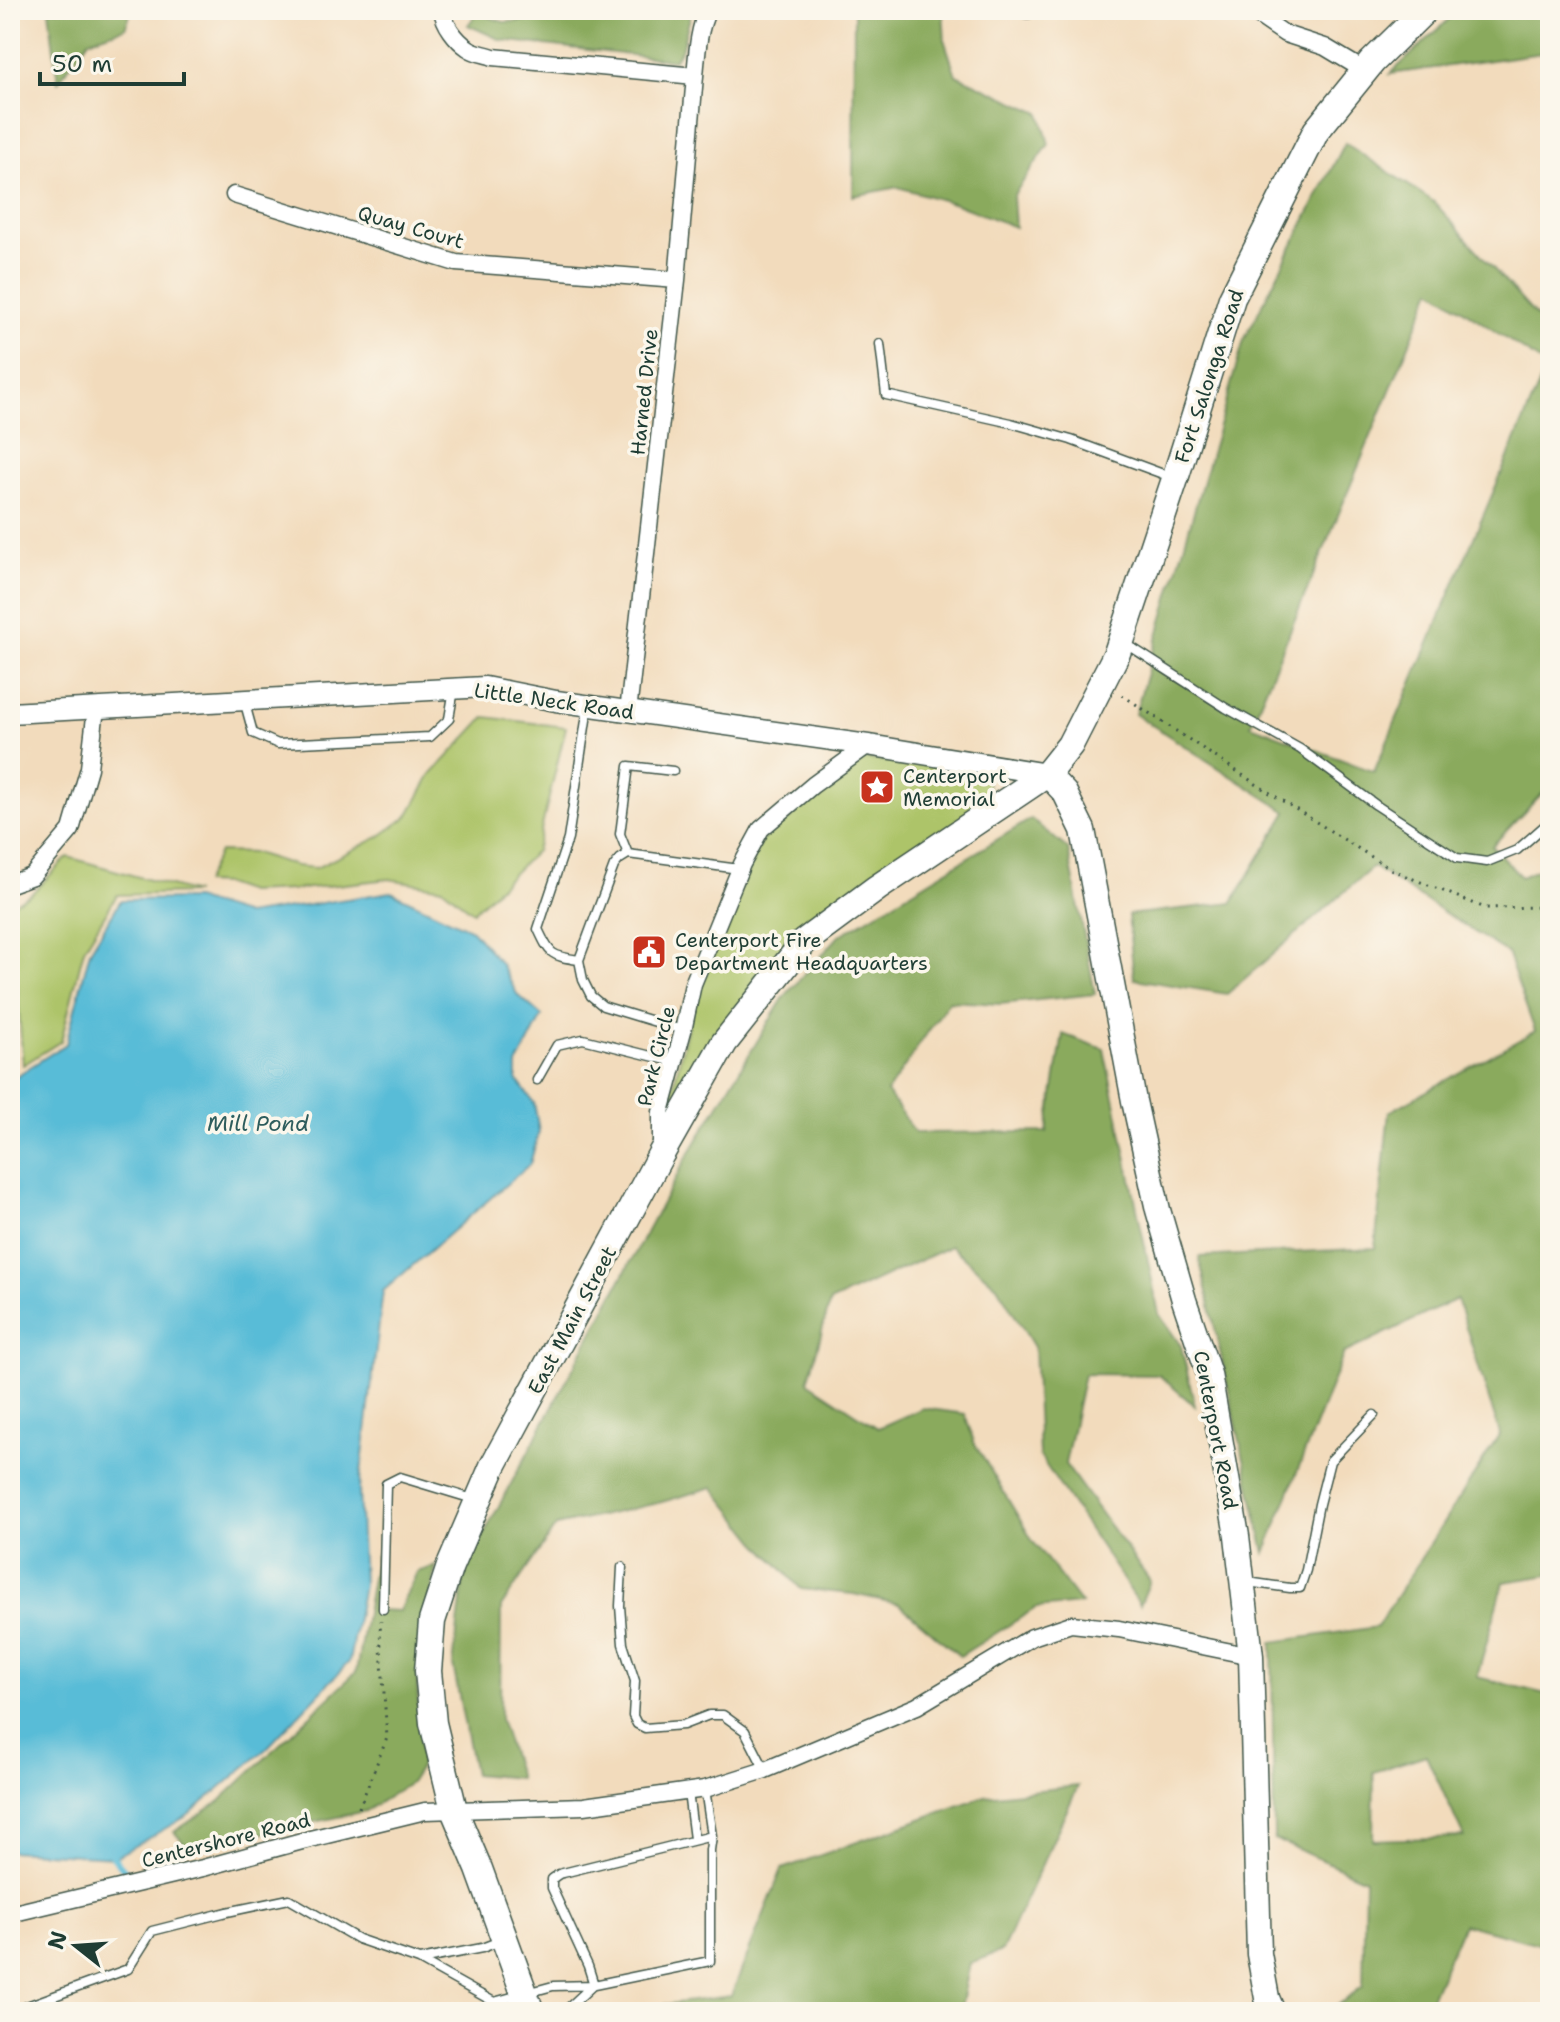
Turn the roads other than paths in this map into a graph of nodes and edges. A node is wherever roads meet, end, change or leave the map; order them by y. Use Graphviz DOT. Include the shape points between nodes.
graph roads {
  1 [pos="442,10"];
  2 [pos="708,10"];
  3 [pos="1250,10"];
  4 [pos="1425,10"];
  5 [pos="1365,71"];
  6 [pos="695,76"];
  7 [pos="234,195"];
  8 [pos="677,280"];
  9 [pos="880,344"];
  10 [pos="1175,479"];
  11 [pos="1121,640"];
  12 [pos="454,688"];
  13 [pos="243,700"];
  14 [pos="588,706"];
  15 [pos="96,708"];
  16 [pos="628,712"];
  17 [pos="10,713"];
  18 [pos="868,745"];
  19 [pos="673,771"];
  20 [pos="1047,774"];
  21 [pos="1550,821"];
  22 [pos="628,854"];
  23 [pos="740,869"];
  24 [pos="10,884"];
  25 [pos="579,960"];
  26 [pos="683,1031"];
  27 [pos="675,1062"];
  28 [pos="537,1080"];
  29 [pos="661,1154"];
  30 [pos="1374,1415"];
  31 [pos="478,1500"];
  32 [pos="622,1567"];
  33 [pos="1241,1581"];
  34 [pos="383,1609"];
  35 [pos="1251,1656"];
  36 [pos="765,1770"];
  37 [pos="705,1789"];
  38 [pos="687,1791"];
  39 [pos="454,1810"];
  40 [pos="712,1836"];
  41 [pos="694,1839"];
  42 [pos="10,1914"];
  43 [pos="504,1939"];
  44 [pos="419,1960"];
  45 [pos="594,1985"];
  46 [pos="527,2003"];
  47 [pos="27,2006"];
  48 [pos="564,2012"];
  49 [pos="1273,2012"];
  1 -- 6 [label="street" via="454,35 469,49 493,57"];
  2 -- 6 [label="street, Harned Drive"];
  3 -- 5 [label="street" via="1285,34 1325,47"];
  4 -- 5 [label="main road, Fort Salonga Road"];
  5 -- 10 [label="main road, Fort Salonga Road" via="1316,131 1232,298"];
  6 -- 8 [label="street, Harned Drive"];
  7 -- 8 [label="street, Quay Court" via="456,263"];
  8 -- 16 [label="street, Harned Drive"];
  9 -- 10 [label="lane" via="886,395 1071,440"];
  10 -- 11 [label="main road, Fort Salonga Road"];
  11 -- 20 [label="main road, Fort Salonga Road" via="1070,745"];
  11 -- 21 [label="lane" via="1300,749 1457,858 1487,862 1517,850"];
  12 -- 13 [label="street, Little Neck Road"];
  12 -- 13 [label="lane" via="449,719 430,737 278,744 253,733"];
  12 -- 14 [label="street, Little Neck Road" via="485,687"];
  13 -- 15 [label="street, Little Neck Road"];
  14 -- 16 [label="street, Little Neck Road"];
  14 -- 25 [label="lane" via="568,839 538,929 548,951"];
  15 -- 17 [label="street, Little Neck Road"];
  15 -- 24 [label="street" via="89,768 71,830 32,876"];
  16 -- 18 [label="street, Little Neck Road"];
  18 -- 20 [label="street, Little Neck Road"];
  18 -- 23 [label="street, Park Circle" via="761,829"];
  19 -- 22 [label="lane" via="629,766 620,834"];
  20 -- 29 [label="main road, East Main Street" via="804,942 724,1043"];
  20 -- 33 [label="main road, Centerport Road" via="1065,793 1083,830 1158,1210 1209,1374"];
  22 -- 23 [label="lane"];
  22 -- 25 [label="lane" via="614,866"];
  23 -- 26 [label="street, Park Circle" via="693,984"];
  25 -- 26 [label="lane" via="591,996 603,1006"];
  26 -- 27 [label="street, Park Circle"];
  27 -- 28 [label="lane" via="583,1039 557,1045"];
  27 -- 29 [label="street, Park Circle" via="661,1112"];
  29 -- 31 [label="main road, East Main Street"];
  30 -- 33 [label="lane" via="1330,1461 1300,1588"];
  31 -- 34 [label="lane" via="400,1477 386,1484"];
  31 -- 39 [label="main road, East Main Street" via="432,1621 428,1671 433,1723"];
  32 -- 36 [label="lane" via="623,1644 635,1681 637,1724 683,1725 723,1715 745,1731"];
  33 -- 35 [label="main road, Centerport Road"];
  35 -- 36 [label="street, Centershore Road" via="1071,1624 1032,1637 917,1706"];
  35 -- 49 [label="main road, Centerport Road" via="1259,1954"];
  36 -- 37 [label="street, Centershore Road"];
  37 -- 38 [label="street, Centershore Road"];
  37 -- 40 [label="lane"];
  38 -- 39 [label="street, Centershore Road" via="584,1806"];
  38 -- 41 [label="lane"];
  39 -- 42 [label="street, Centershore Road" via="425,1811"];
  39 -- 43 [label="main road, East Main Street"];
  40 -- 41 [label="lane"];
  40 -- 45 [label="lane" via="710,1961"];
  41 -- 45 [label="lane" via="552,1879"];
  43 -- 44 [label="lane"];
  43 -- 46 [label="main road, East Main Street"];
  44 -- 46 [label="lane" via="494,2002"];
  44 -- 47 [label="lane" via="358,1939 289,1899 152,1931 128,1969"];
  45 -- 46 [label="lane" via="553,1986"];
  45 -- 48 [label="lane"];
}
